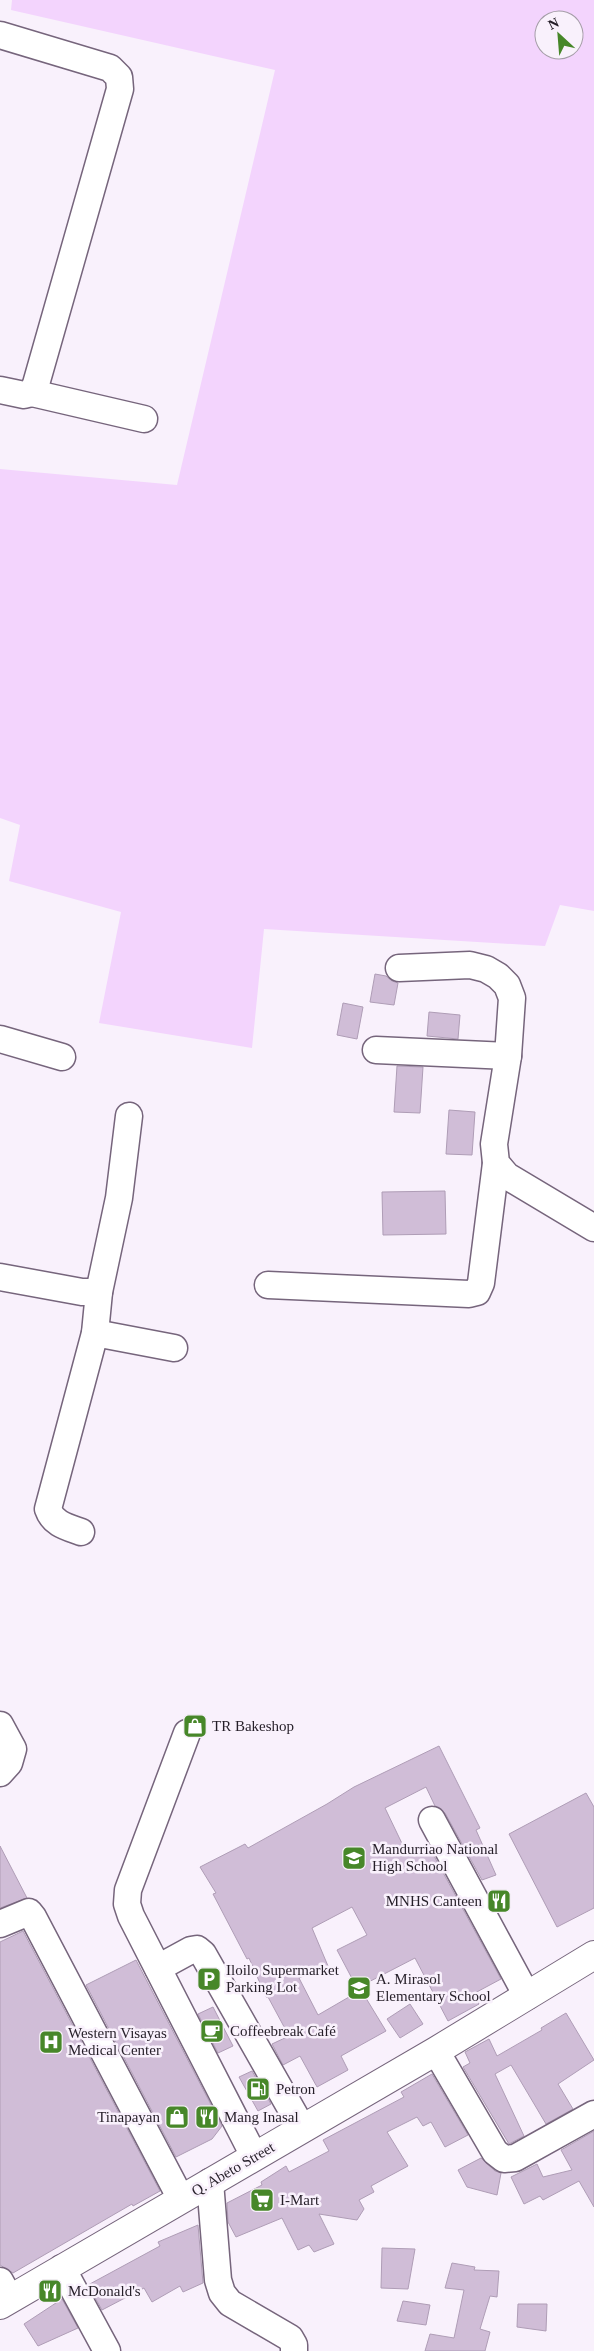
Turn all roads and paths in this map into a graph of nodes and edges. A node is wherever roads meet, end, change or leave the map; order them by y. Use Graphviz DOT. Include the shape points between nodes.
graph roads {
  1 [pos="0,35"];
  2 [pos="0,390"];
  3 [pos="32,393"];
  4 [pos="144,419"];
  5 [pos="399,968"];
  6 [pos="0,1040"];
  7 [pos="376,1050"];
  8 [pos="62,1056"];
  9 [pos="508,1056"];
  10 [pos="129,1116"];
  11 [pos="496,1163"];
  12 [pos="594,1228"];
  13 [pos="0,1276"];
  14 [pos="268,1285"];
  15 [pos="99,1292"];
  16 [pos="95,1333"];
  17 [pos="174,1348"];
  18 [pos="80,1532"];
  19 [pos="0,1725"];
  20 [pos="186,1733"];
  21 [pos="0,1773"];
  22 [pos="432,1820"];
  23 [pos="0,1924"];
  24 [pos="594,1955"];
  25 [pos="158,1968"];
  26 [pos="527,1996"];
  27 [pos="436,2051"];
  28 [pos="594,2114"];
  29 [pos="302,2128"];
  30 [pos="254,2156"];
  31 [pos="210,2182"];
  32 [pos="180,2199"];
  33 [pos="62,2268"];
  34 [pos="3,2295"];
  35 [pos="107,2351"];
  36 [pos="294,2351"];
  1 -- 3 [label="street" via="110,68 119,77 120,89"];
  2 -- 3 [label="street" via="24,395"];
  3 -- 4 [label="street"];
  5 -- 9 [label="street" via="470,965 498,976 507,985 512,998"];
  6 -- 8 [label="street"];
  7 -- 9 [label="street"];
  9 -- 11 [label="street" via="494,1144"];
  10 -- 15 [label="street" via="119,1198"];
  11 -- 12 [label="street" via="507,1176"];
  11 -- 14 [label="street" via="481,1283 477,1292"];
  13 -- 15 [label="street" via="82,1292"];
  15 -- 16 [label="street"];
  16 -- 17 [label="street"];
  16 -- 18 [label="street" via="48,1509 50,1518"];
  19 -- 21 [label="street" via="13,1749 9,1763"];
  20 -- 25 [label="street" via="128,1890 127,1904 131,1916"];
  22 -- 26 [label="street"];
  23 -- 32 [label="street" via="28,1912 32,1916"];
  24 -- 26 [label="main road, Q. Abeto Street"];
  25 -- 29 [label="street" via="191,1950 197,1949 203,1954"];
  25 -- 30 [label="street"];
  26 -- 27 [label="main road, Q. Abeto Street"];
  27 -- 28 [label="street" via="495,2152 504,2159 515,2158"];
  27 -- 29 [label="main road, Q. Abeto Street"];
  29 -- 30 [label="main road, Q. Abeto Street"];
  30 -- 31 [label="main road, Q. Abeto Street"];
  31 -- 32 [label="main road, Q. Abeto Street"];
  31 -- 36 [label="street" via="218,2280 222,2293 230,2302 290,2338"];
  32 -- 33 [label="main road, Q. Abeto Street"];
  33 -- 34 [label="main road, Q. Abeto Street"];
  33 -- 35 [label="street"];
}
